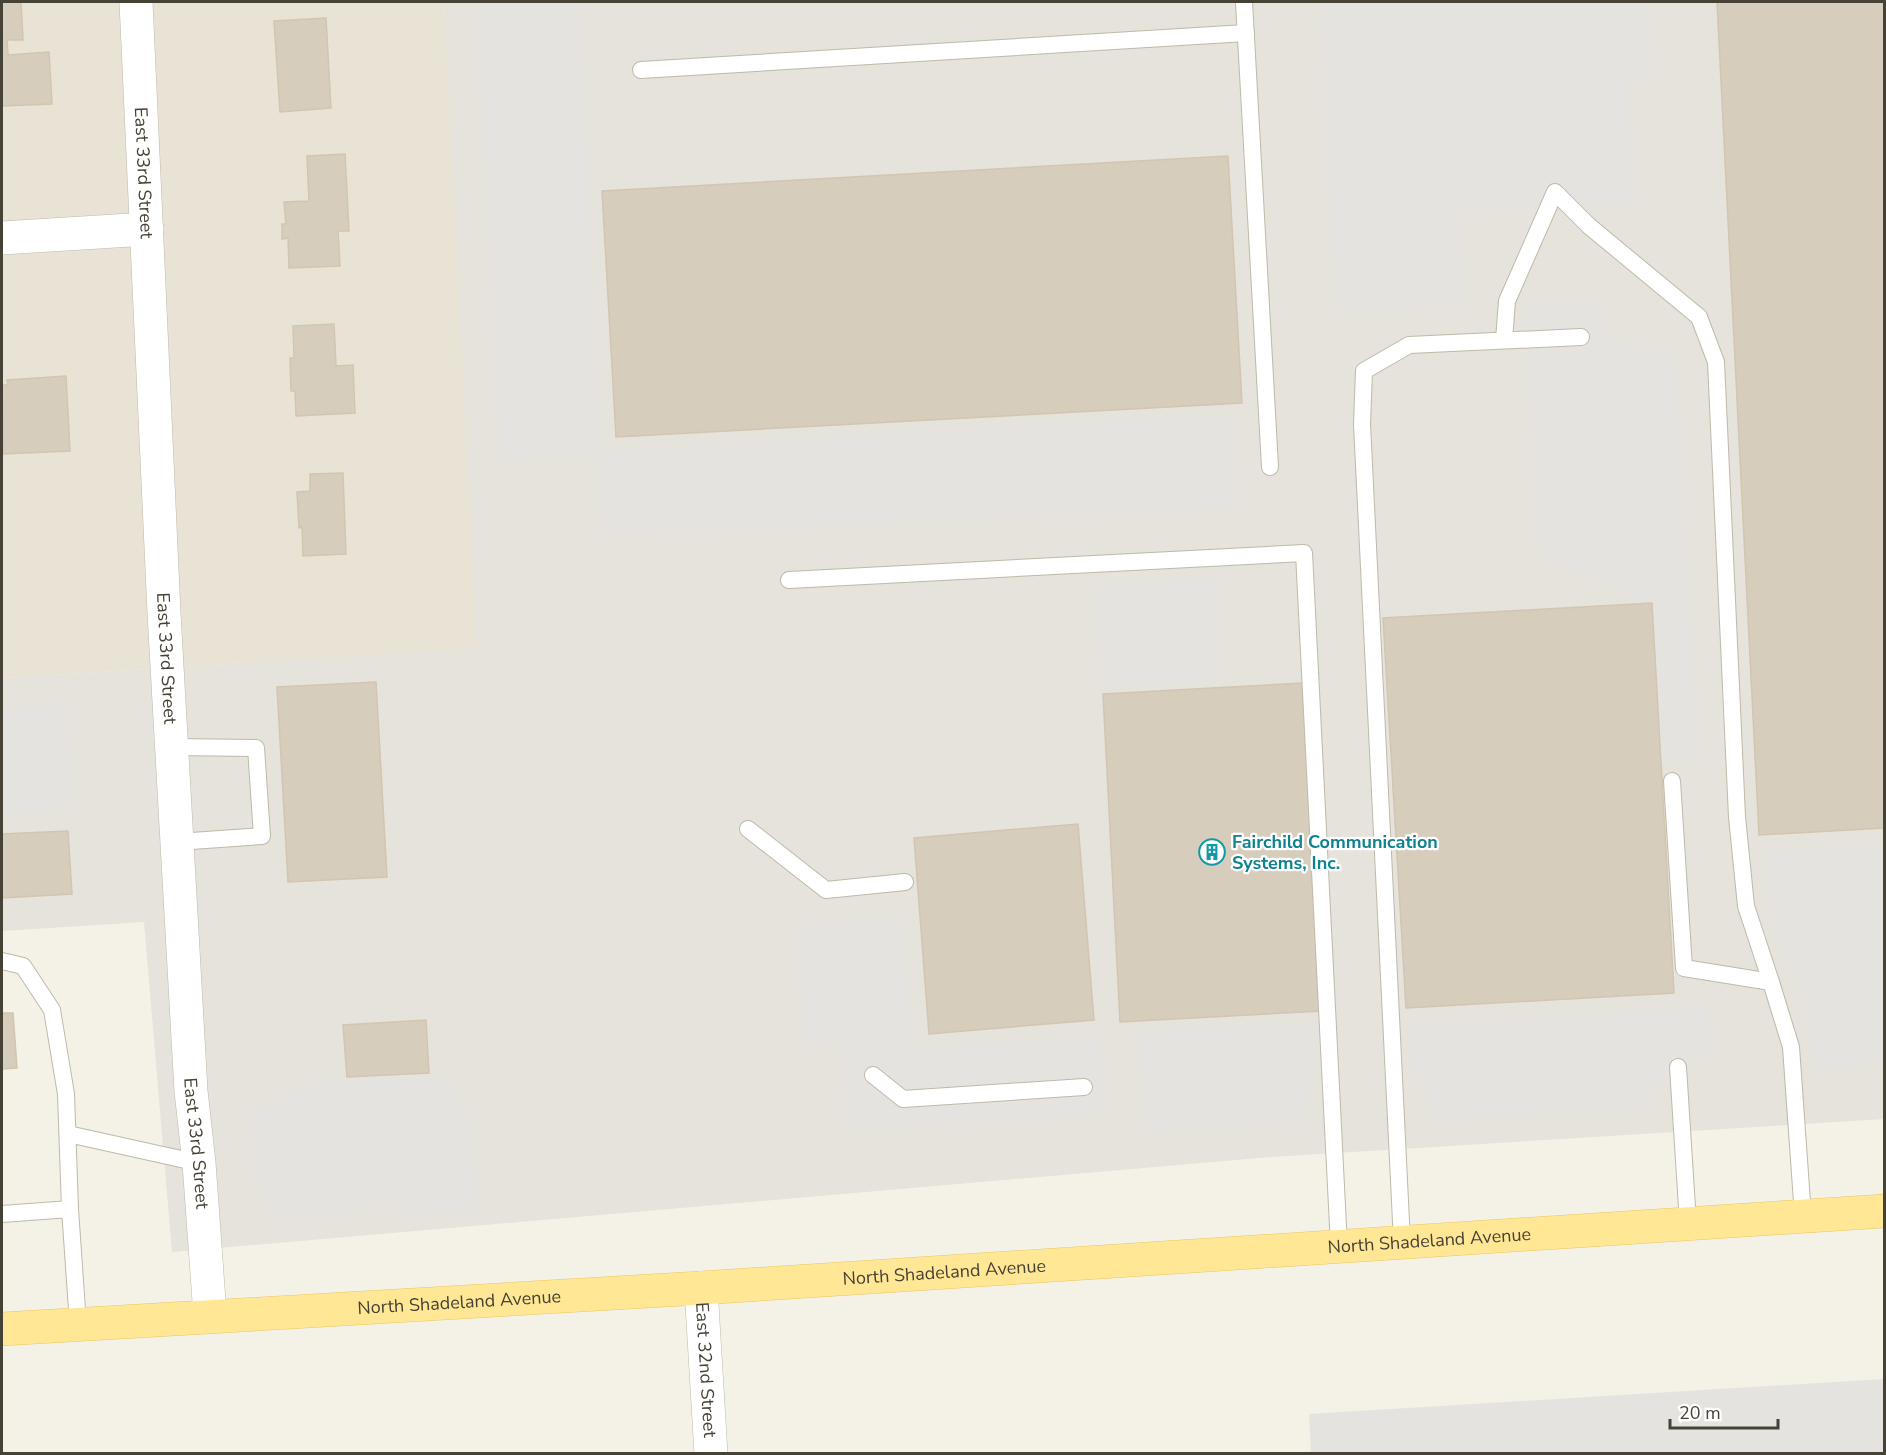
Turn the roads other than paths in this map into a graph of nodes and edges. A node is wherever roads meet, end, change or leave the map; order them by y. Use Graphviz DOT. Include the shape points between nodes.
graph roads {
  1 [pos="136,2"];
  2 [pos="1244,2"];
  3 [pos="1246,33"];
  4 [pos="641,70"];
  5 [pos="147,229"];
  6 [pos="2,238"];
  7 [pos="1581,337"];
  8 [pos="1504,340"];
  9 [pos="1270,467"];
  10 [pos="789,579"];
  11 [pos="172,747"];
  12 [pos="1672,781"];
  13 [pos="748,829"];
  14 [pos="177,842"];
  15 [pos="904,882"];
  16 [pos="2,961"];
  17 [pos="1771,982"];
  18 [pos="1678,1067"];
  19 [pos="873,1075"];
  20 [pos="1084,1087"];
  21 [pos="68,1134"];
  22 [pos="199,1163"];
  23 [pos="70,1209"];
  24 [pos="1884,1211"];
  25 [pos="2,1214"];
  26 [pos="1803,1216"];
  27 [pos="1688,1223"];
  28 [pos="1402,1242"];
  29 [pos="1339,1246"];
  30 [pos="701,1288"];
  31 [pos="210,1315"];
  32 [pos="78,1324"];
  33 [pos="2,1329"];
  34 [pos="711,1454"];
  1 -- 5 [label="street, East 33rd Street"];
  2 -- 3 [label="lane"];
  3 -- 4 [label="lane"];
  3 -- 9 [label="lane"];
  5 -- 6 [label="street"];
  5 -- 11 [label="street, East 33rd Street"];
  7 -- 8 [label="lane"];
  8 -- 17 [label="lane" via="1507,301 1555,192 1589,226 1699,317 1716,362 1737,817 1746,906"];
  8 -- 28 [label="lane" via="1409,345 1364,371 1362,424"];
  10 -- 29 [label="lane" via="1304,552"];
  11 -- 14 [label="street, East 33rd Street"];
  11 -- 14 [label="lane" via="255,748 262,836"];
  12 -- 17 [label="lane" via="1684,968"];
  13 -- 15 [label="lane" via="826,890"];
  14 -- 22 [label="street, East 33rd Street" via="191,1091"];
  16 -- 21 [label="lane" via="23,966 52,1010 66,1094"];
  17 -- 26 [label="lane" via="1791,1047"];
  18 -- 27 [label="lane"];
  19 -- 20 [label="lane" via="903,1099"];
  21 -- 22 [label="lane"];
  21 -- 23 [label="lane"];
  22 -- 31 [label="street, East 33rd Street"];
  23 -- 25 [label="lane"];
  23 -- 32 [label="lane"];
  24 -- 26 [label="main road, North Shadeland Avenue"];
  26 -- 27 [label="main road, North Shadeland Avenue"];
  27 -- 28 [label="main road, North Shadeland Avenue"];
  28 -- 29 [label="main road, North Shadeland Avenue"];
  29 -- 30 [label="main road, North Shadeland Avenue"];
  30 -- 31 [label="main road, North Shadeland Avenue"];
  30 -- 34 [label="street, East 32nd Street"];
  31 -- 32 [label="main road, North Shadeland Avenue"];
  32 -- 33 [label="main road, North Shadeland Avenue"];
}
